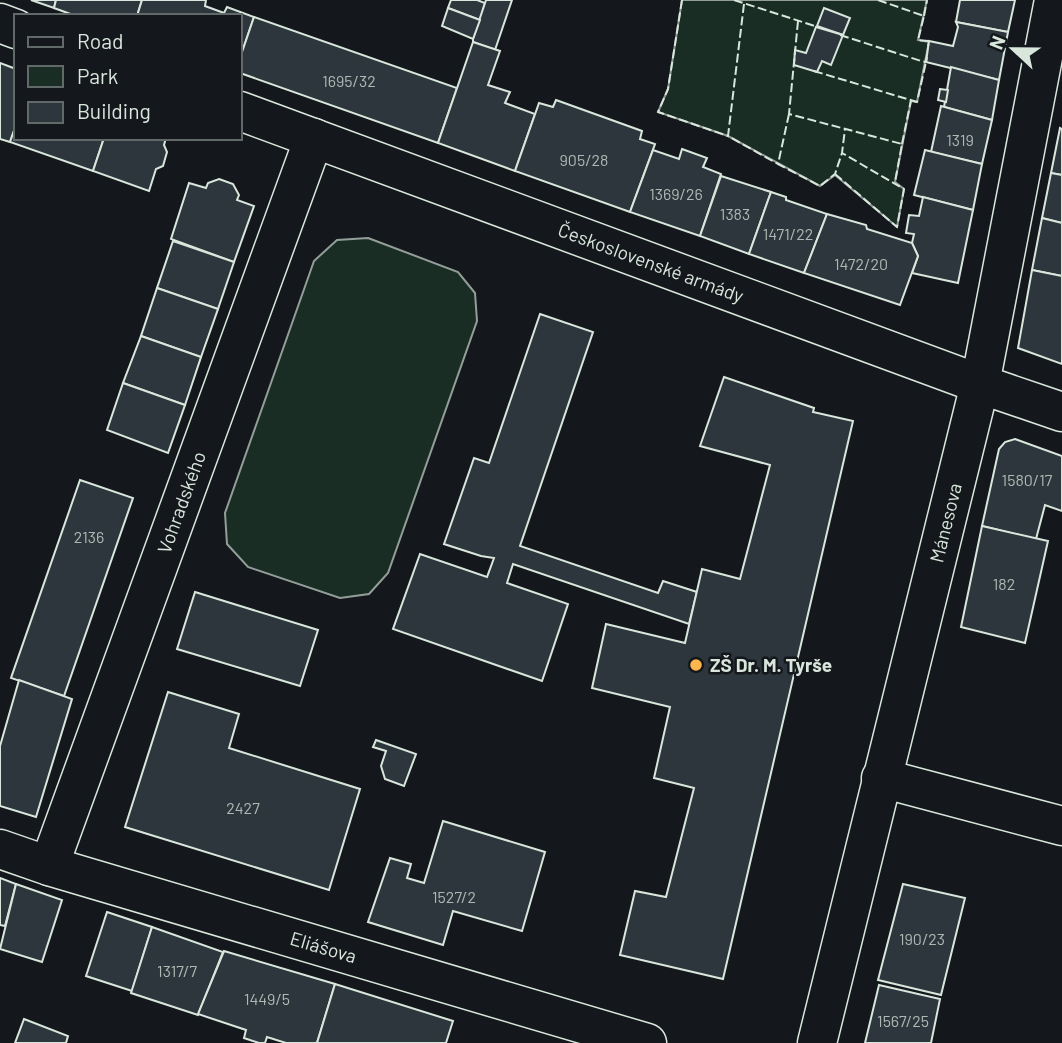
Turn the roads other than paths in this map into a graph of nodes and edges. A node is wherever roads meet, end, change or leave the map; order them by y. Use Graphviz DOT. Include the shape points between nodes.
graph roads {
  1 [pos="1054,0"];
  2 [pos="242,112"];
  3 [pos="314,138"];
  4 [pos="980,384"];
  5 [pos="1062,412"];
  6 [pos="881,778"];
  7 [pos="1062,826"];
  8 [pos="0,849"];
  9 [pos="49,866"];
  10 [pos="647,1043"];
  11 [pos="817,1043"];
  1 -- 4 [label="street, Mánesova"];
  2 -- 3 [label="street, Československé armády"];
  3 -- 4 [label="street, Československé armády"];
  3 -- 9 [label="street, Vohradského"];
  4 -- 5 [label="street, Československé armády"];
  4 -- 6 [label="street, Mánesova"];
  6 -- 7 [label="street"];
  6 -- 11 [label="street, Mánesova"];
  8 -- 9 [label="street, Eliášova"];
  9 -- 10 [label="street, Eliášova"];
}
